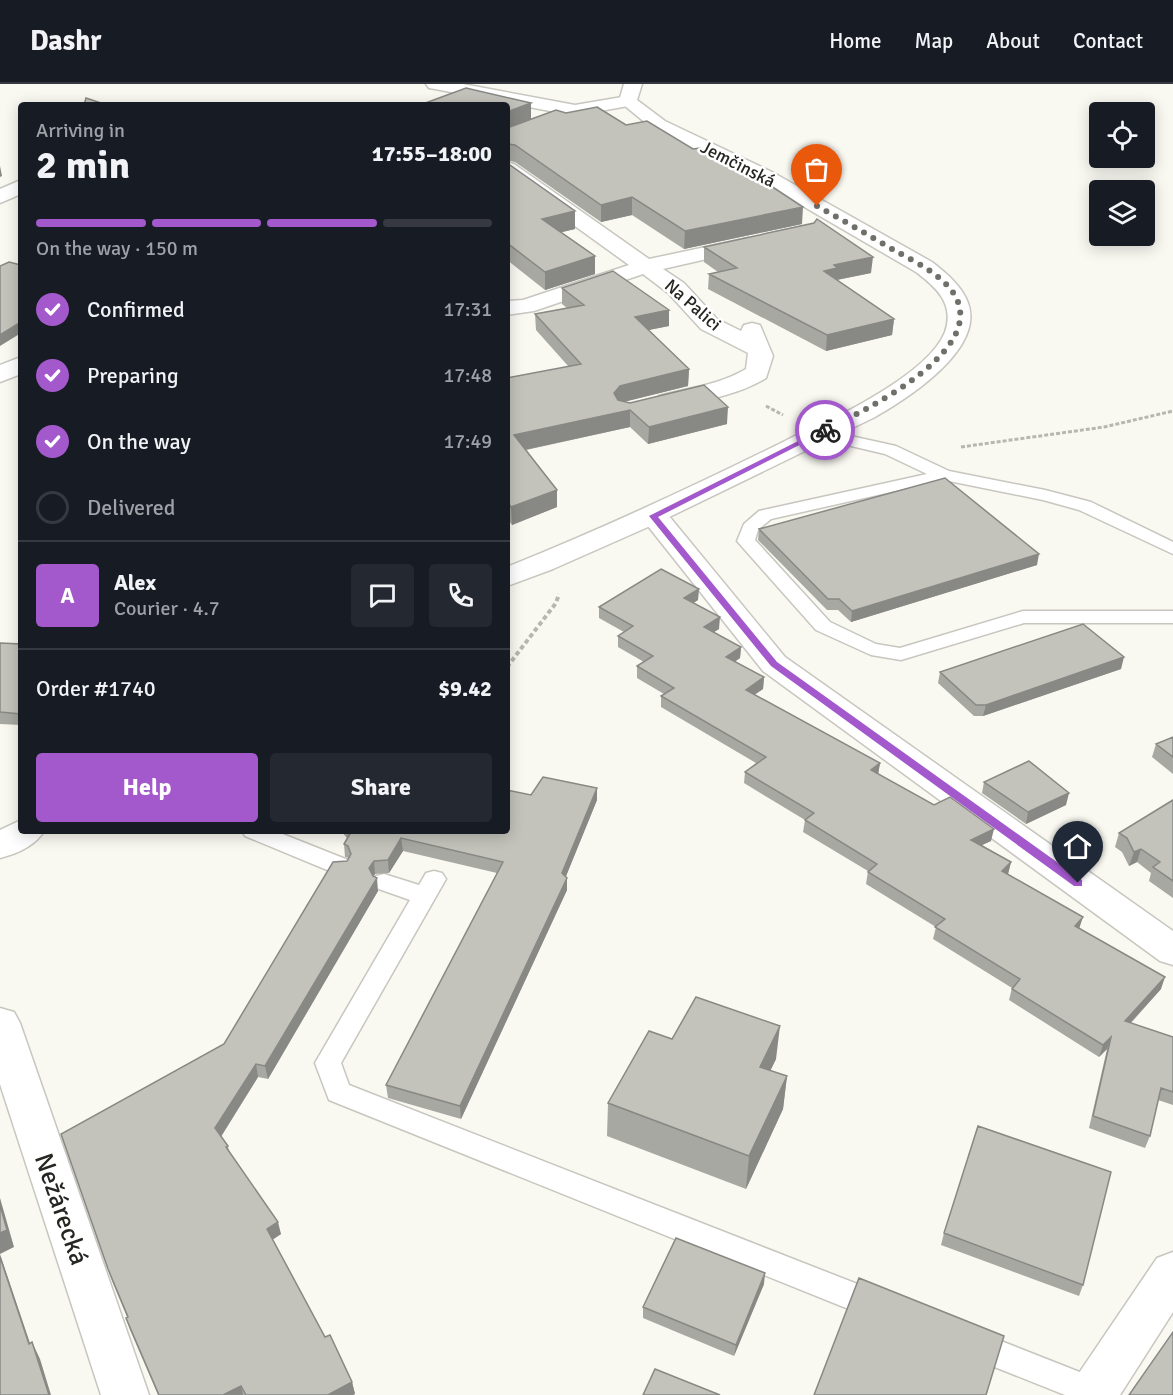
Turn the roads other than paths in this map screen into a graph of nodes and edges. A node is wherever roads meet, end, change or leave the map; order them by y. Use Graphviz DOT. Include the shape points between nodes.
graph roads {
  1 [pos="435,84"];
  2 [pos="631,92"];
  3 [pos="575,110"];
  4 [pos="510,136"];
  5 [pos="510,170"];
  6 [pos="18,178"];
  7 [pos="0,197"];
  8 [pos="771,239"];
  9 [pos="647,266"];
  10 [pos="676,288"];
  11 [pos="510,308"];
  12 [pos="758,349"];
  13 [pos="18,366"];
  14 [pos="0,375"];
  15 [pos="651,405"];
  16 [pos="819,434"];
  17 [pos="944,475"];
  18 [pos="1081,490"];
  19 [pos="1045,495"];
  20 [pos="654,516"];
  21 [pos="1173,549"];
  22 [pos="510,576"];
  23 [pos="1173,617"];
  24 [pos="22,834"];
  25 [pos="260,834"];
  26 [pos="0,846"];
  27 [pos="340,866"];
  28 [pos="384,882"];
  29 [pos="1173,951"];
  30 [pos="0,1023"];
  31 [pos="1173,1272"];
  32 [pos="905,1317"];
  33 [pos="950,1335"];
  34 [pos="1094,1394"];
  35 [pos="125,1395"];
  1 -- 3 [label="street"];
  2 -- 3 [label="street"];
  2 -- 16 [label="street, Jemčinská" via="659,125 765,176 924,267 946,283 956,297 960,311 949,347 890,397"];
  3 -- 4 [label="street"];
  5 -- 9 [label="street, Na Palici"];
  6 -- 7 [label="street"];
  8 -- 9 [label="street, Na Palici"];
  9 -- 10 [label="street, Na Palici"];
  9 -- 11 [label="street, Na Palici" via="526,306"];
  10 -- 12 [label="street, Na Palici" via="708,324"];
  10 -- 12 [label="street" via="742,317 755,333"];
  12 -- 15 [label="street" via="761,356 757,373 746,381"];
  13 -- 14 [label="street"];
  16 -- 17 [label="lane" via="890,450"];
  16 -- 20 [label="street, Jemčinská"];
  17 -- 19 [label="lane"];
  17 -- 23 [label="lane" via="765,515 750,528 746,541 824,626 871,649 901,654 1023,617"];
  18 -- 19 [label="lane"];
  19 -- 21 [label="lane" via="1085,506"];
  20 -- 22 [label="street, Jemčinská"];
  20 -- 29 [label="street" via="774,664"];
  24 -- 26 [label="street"];
  25 -- 27 [label="lane"];
  28 -- 32 [label="lane" via="430,887 328,1063 338,1092"];
  30 -- 35 [label="street, Nežárecká"];
  31 -- 34 [label="street"];
  33 -- 34 [label="lane"];
}
